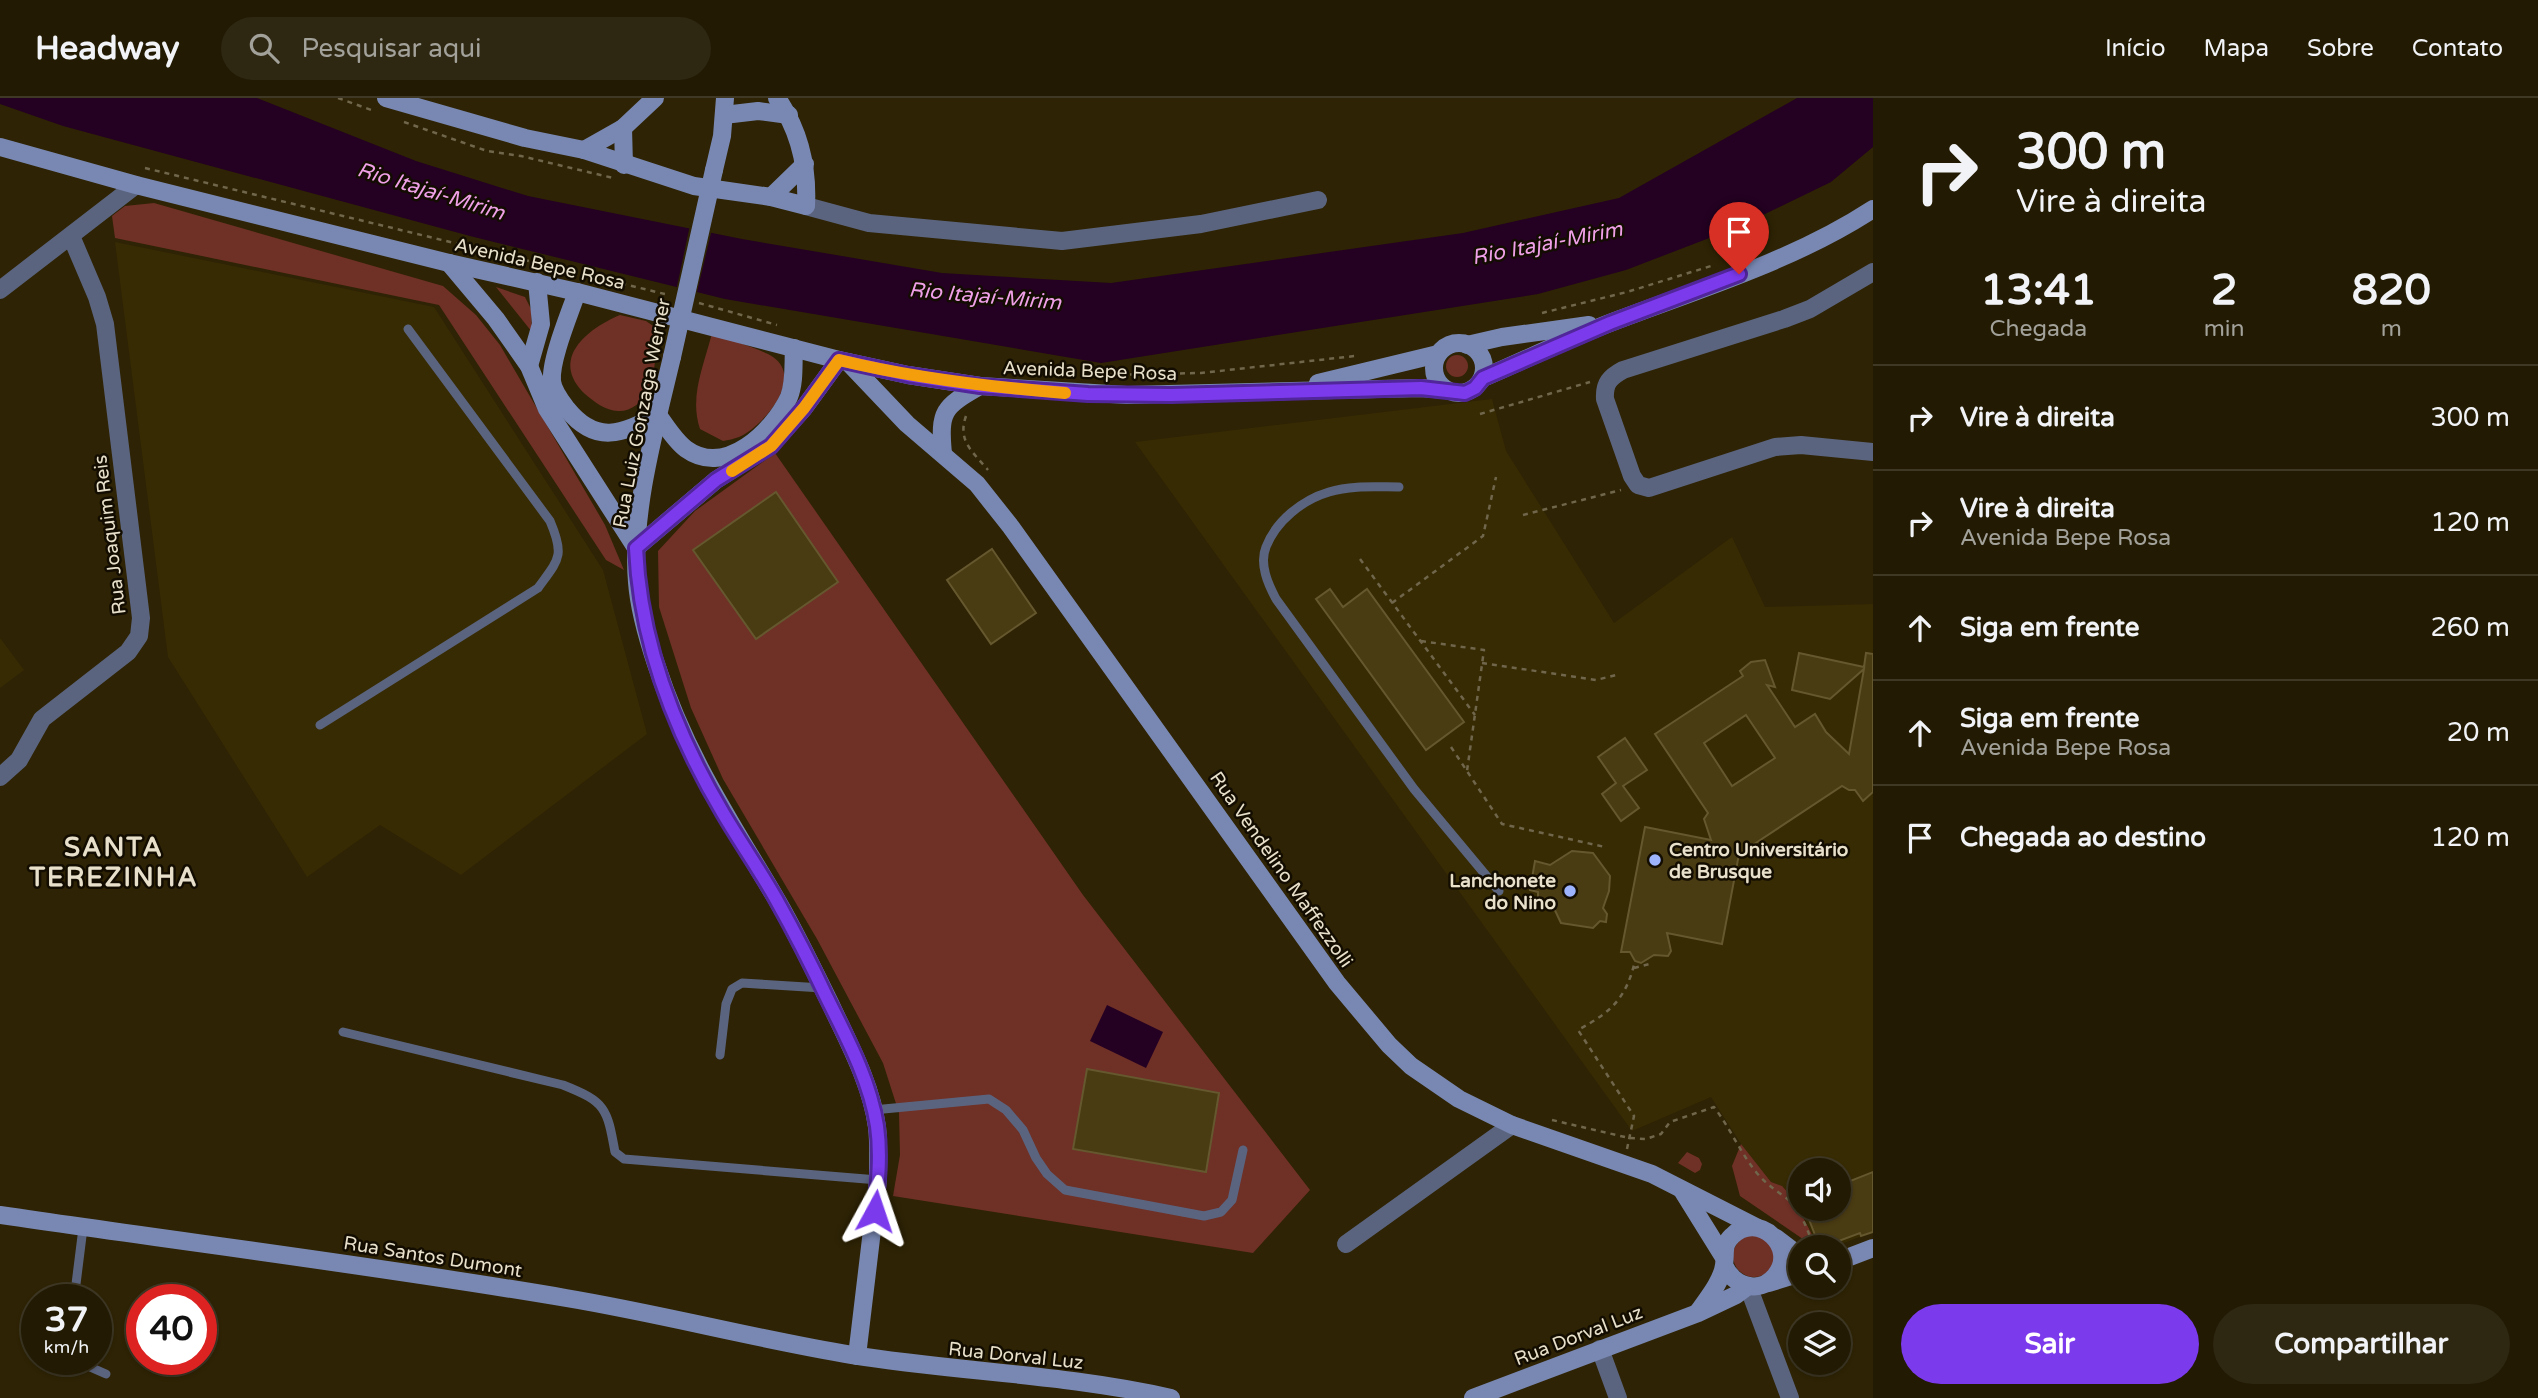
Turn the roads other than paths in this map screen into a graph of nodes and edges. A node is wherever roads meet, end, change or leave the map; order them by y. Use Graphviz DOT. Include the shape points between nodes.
graph roads {
  1 [pos="386,98"];
  2 [pos="655,98"];
  3 [pos="777,98"];
  4 [pos="724,107"];
  5 [pos="789,115"];
  6 [pos="623,128"];
  7 [pos="0,147"];
  8 [pos="584,150"];
  9 [pos="805,164"];
  10 [pos="624,165"];
  11 [pos="138,176"];
  12 [pos="771,197"];
  13 [pos="1318,200"];
  14 [pos="806,206"];
  15 [pos="1873,209"];
  16 [pos="71,236"];
  17 [pos="449,263"];
  18 [pos="1873,272"];
  19 [pos="537,282"];
  20 [pos="0,290"];
  21 [pos="578,292"];
  22 [pos="1610,323"];
  23 [pos="408,329"];
  24 [pos="1467,345"];
  25 [pos="794,348"];
  26 [pos="1438,354"];
  27 [pos="843,361"];
  28 [pos="528,366"];
  29 [pos="1483,378"];
  30 [pos="980,386"];
  31 [pos="1446,390"];
  32 [pos="1284,391"];
  33 [pos="658,415"];
  34 [pos="1873,452"];
  35 [pos="943,454"];
  36 [pos="1399,487"];
  37 [pos="636,548"];
  38 [pos="320,725"];
  39 [pos="0,777"];
  40 [pos="1499,891"];
  41 [pos="822,988"];
  42 [pos="343,1032"];
  43 [pos="720,1055"];
  44 [pos="873,1110"];
  45 [pos="1512,1125"];
  46 [pos="1243,1150"];
  47 [pos="878,1180"];
  48 [pos="1682,1190"];
  49 [pos="0,1215"];
  50 [pos="83,1227"];
  51 [pos="1756,1227"];
  52 [pos="1773,1235"];
  53 [pos="1346,1244"];
  54 [pos="1788,1247"];
  55 [pos="1873,1248"];
  56 [pos="1851,1256"];
  57 [pos="1723,1260"];
  58 [pos="1788,1277"];
  59 [pos="76,1284"];
  60 [pos="1757,1285"];
  61 [pos="1698,1312"];
  62 [pos="1600,1349"];
  63 [pos="857,1356"];
  64 [pos="1096,1384"];
  65 [pos="1119,1398"];
  66 [pos="1171,1398"];
  67 [pos="1473,1398"];
  68 [pos="1618,1398"];
  69 [pos="1790,1398"];
  1 -- 8 [label="main road"];
  2 -- 6 [label="main road"];
  3 -- 5 [label="main road"];
  4 -- 5 [label="main road"];
  4 -- 33 [label="main road, Rua Luiz Gonzaga Werner, bridge"];
  5 -- 9 [label="main road"];
  6 -- 8 [label="main road"];
  6 -- 10 [label="main road"];
  7 -- 11 [label="main road, Avenida Bepe Rosa"];
  8 -- 10 [label="main road"];
  9 -- 12 [label="main road"];
  9 -- 14 [label="main road"];
  10 -- 12 [label="main road" via="694,186"];
  11 -- 16 [label="street"];
  11 -- 17 [label="main road, Avenida Bepe Rosa"];
  12 -- 14 [label="main road"];
  13 -- 14 [label="street" via="1201,224 1062,241 869,223"];
  15 -- 22 [label="main road" via="1760,265"];
  16 -- 20 [label="street"];
  16 -- 39 [label="street, Rua Joaquim Reis" via="105,324 141,618 139,636 128,652 42,719 19,760"];
  17 -- 19 [label="main road, Avenida Bepe Rosa"];
  17 -- 28 [label="main road"];
  18 -- 34 [label="street" via="1810,309 1623,370 1610,379 1605,399 1632,476 1638,485 1649,488 1775,447"];
  19 -- 21 [label="main road, Avenida Bepe Rosa"];
  19 -- 28 [label="main road" via="541,324"];
  21 -- 25 [label="main road, Avenida Bepe Rosa"];
  21 -- 33 [label="main road" via="553,362 552,383 559,400 578,422 600,434 636,427"];
  22 -- 24 [label="main road"];
  22 -- 29 [label="main road"];
  23 -- 38 [label="lane" via="550,521 559,543 556,563 538,587"];
  24 -- 26 [label="main road" via="1451,344"];
  24 -- 29 [label="main road" via="1482,358"];
  25 -- 27 [label="main road, Avenida Bepe Rosa"];
  25 -- 33 [label="main road" via="789,396 777,417 739,453 709,458 687,449"];
  26 -- 31 [label="main road" via="1435,373"];
  26 -- 32 [label="main road, Avenida Bepe Rosa"];
  27 -- 30 [label="main road, Avenida Bepe Rosa"];
  27 -- 35 [label="main road, Rua Vendelino Maffezzolli"];
  27 -- 37 [label="main road" via="771,446 716,480"];
  28 -- 37 [label="main road" via="547,410"];
  29 -- 31 [label="main road" via="1465,393"];
  30 -- 32 [label="main road, Avenida Bepe Rosa" via="1127,395"];
  30 -- 35 [label="main road" via="942,416"];
  31 -- 32 [label="main road, Avenida Bepe Rosa"];
  33 -- 37 [label="main road, Rua Luiz Gonzaga Werner"];
  35 -- 45 [label="main road, Rua Vendelino Maffezzolli" via="977,484 1012,527 1366,1020 1436,1084"];
  36 -- 40 [label="lane" via="1328,492 1284,518 1265,548 1268,584 1414,789"];
  37 -- 41 [label="main road, Rua Luiz Gonzaga Werner" via="647,637 684,739"];
  41 -- 43 [label="lane" via="742,983 733,989 726,1004"];
  41 -- 44 [label="main road, Rua Luiz Gonzaga Werner" via="860,1069"];
  42 -- 47 [label="lane" via="563,1085 591,1096 609,1117 615,1152 624,1159"];
  44 -- 46 [label="lane" via="989,1099 1023,1130 1036,1158 1065,1190 1204,1216 1221,1212 1232,1200"];
  44 -- 47 [label="main road, Rua Luiz Gonzaga Werner"];
  45 -- 48 [label="main road, Rua Vendelino Maffezzolli" via="1624,1163"];
  45 -- 53 [label="street"];
  47 -- 63 [label="main road, Rua Luiz Gonzaga Werner"];
  48 -- 51 [label="main road, Rua Vendelino Maffezzolli"];
  48 -- 57 [label="main road"];
  49 -- 50 [label="main road, Rua Santos Dumont"];
  50 -- 59 [label="lane"];
  50 -- 63 [label="main road, Rua Santos Dumont" via="530,1292"];
  51 -- 52 [label="main road"];
  51 -- 57 [label="main road" via="1729,1237"];
  52 -- 54 [label="main road"];
  52 -- 60 [label="main road" via="1782,1261 1779,1270"];
  55 -- 56 [label="main road"];
  57 -- 60 [label="main road" via="1733,1279"];
  57 -- 61 [label="main road" via="1716,1284"];
  58 -- 60 [label="main road, Rua Dorval Luz"];
  60 -- 61 [label="main road, Rua Dorval Luz"];
  60 -- 69 [label="street"];
  61 -- 62 [label="main road, Rua Dorval Luz"];
  62 -- 67 [label="main road, Rua Dorval Luz"];
  62 -- 68 [label="street"];
  63 -- 64 [label="main road, Rua Dorval Luz"];
  64 -- 65 [label="street"];
  64 -- 66 [label="main road, Rua Dorval Luz"];
}
